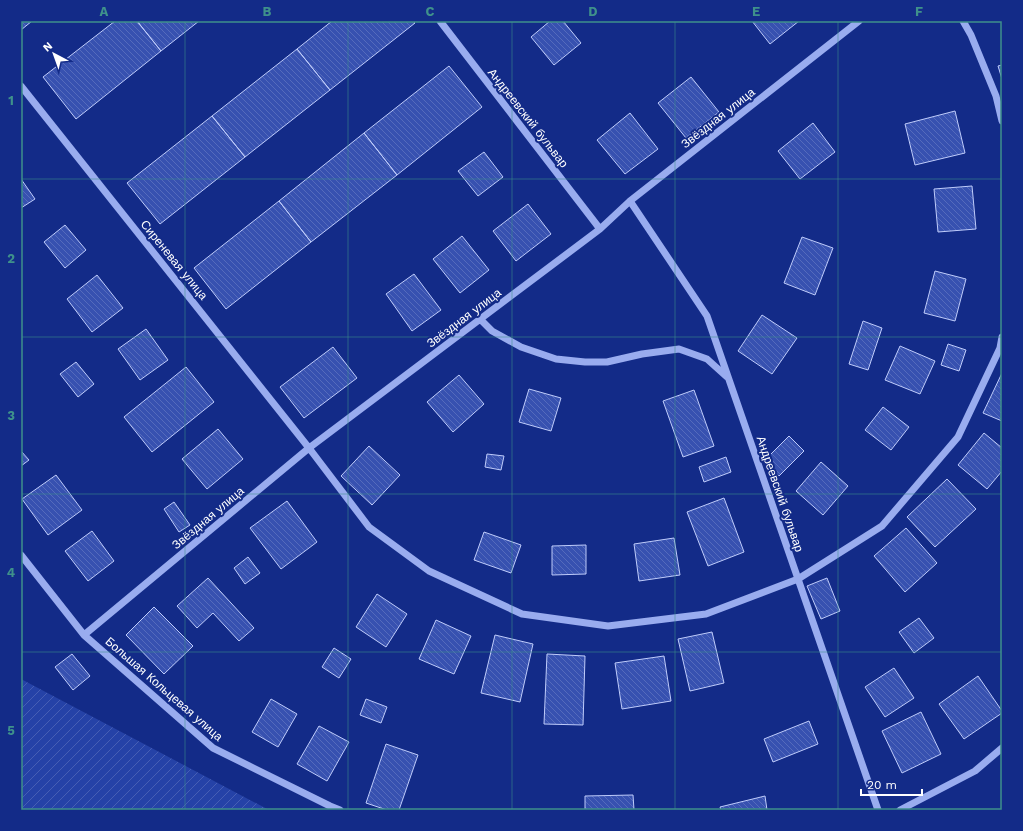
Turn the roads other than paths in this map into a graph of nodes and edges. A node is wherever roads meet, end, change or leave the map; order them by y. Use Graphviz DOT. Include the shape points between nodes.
graph roads {
  1 [pos="440,21"];
  2 [pos="859,21"];
  3 [pos="963,21"];
  4 [pos="21,86"];
  5 [pos="1002,121"];
  6 [pos="630,201"];
  7 [pos="600,229"];
  8 [pos="480,319"];
  9 [pos="1002,337"];
  10 [pos="728,378"];
  11 [pos="309,448"];
  12 [pos="21,555"];
  13 [pos="798,579"];
  14 [pos="84,635"];
  15 [pos="1002,748"];
  16 [pos="340,810"];
  17 [pos="878,810"];
  18 [pos="900,810"];
  1 -- 7 [label="street, Андреевский бульвар"];
  2 -- 6 [label="street, Звёздная улица"];
  3 -- 5 [label="street" via="996,96"];
  4 -- 11 [label="street, Сиреневая улица"];
  6 -- 7 [label="street, Звёздная улица"];
  6 -- 10 [label="street, Андреевский бульвар" via="707,316"];
  7 -- 8 [label="street, Звёздная улица"];
  8 -- 10 [label="street" via="492,331 521,347 556,359 607,362 642,354 679,350 708,359"];
  8 -- 11 [label="street, Звёздная улица"];
  9 -- 13 [label="street, Сиреневая улица" via="1000,348 958,437 882,526"];
  10 -- 13 [label="street, Андреевский бульвар"];
  11 -- 13 [label="street, Сиреневая улица" via="370,526 429,571 522,614 608,626 699,615"];
  11 -- 14 [label="street, Звёздная улица"];
  12 -- 14 [label="street, Большая Кольцевая улица"];
  13 -- 17 [label="street, Андреевский бульвар"];
  14 -- 16 [label="street, Большая Кольцевая улица" via="213,748"];
  15 -- 18 [label="street" via="975,771"];
}
